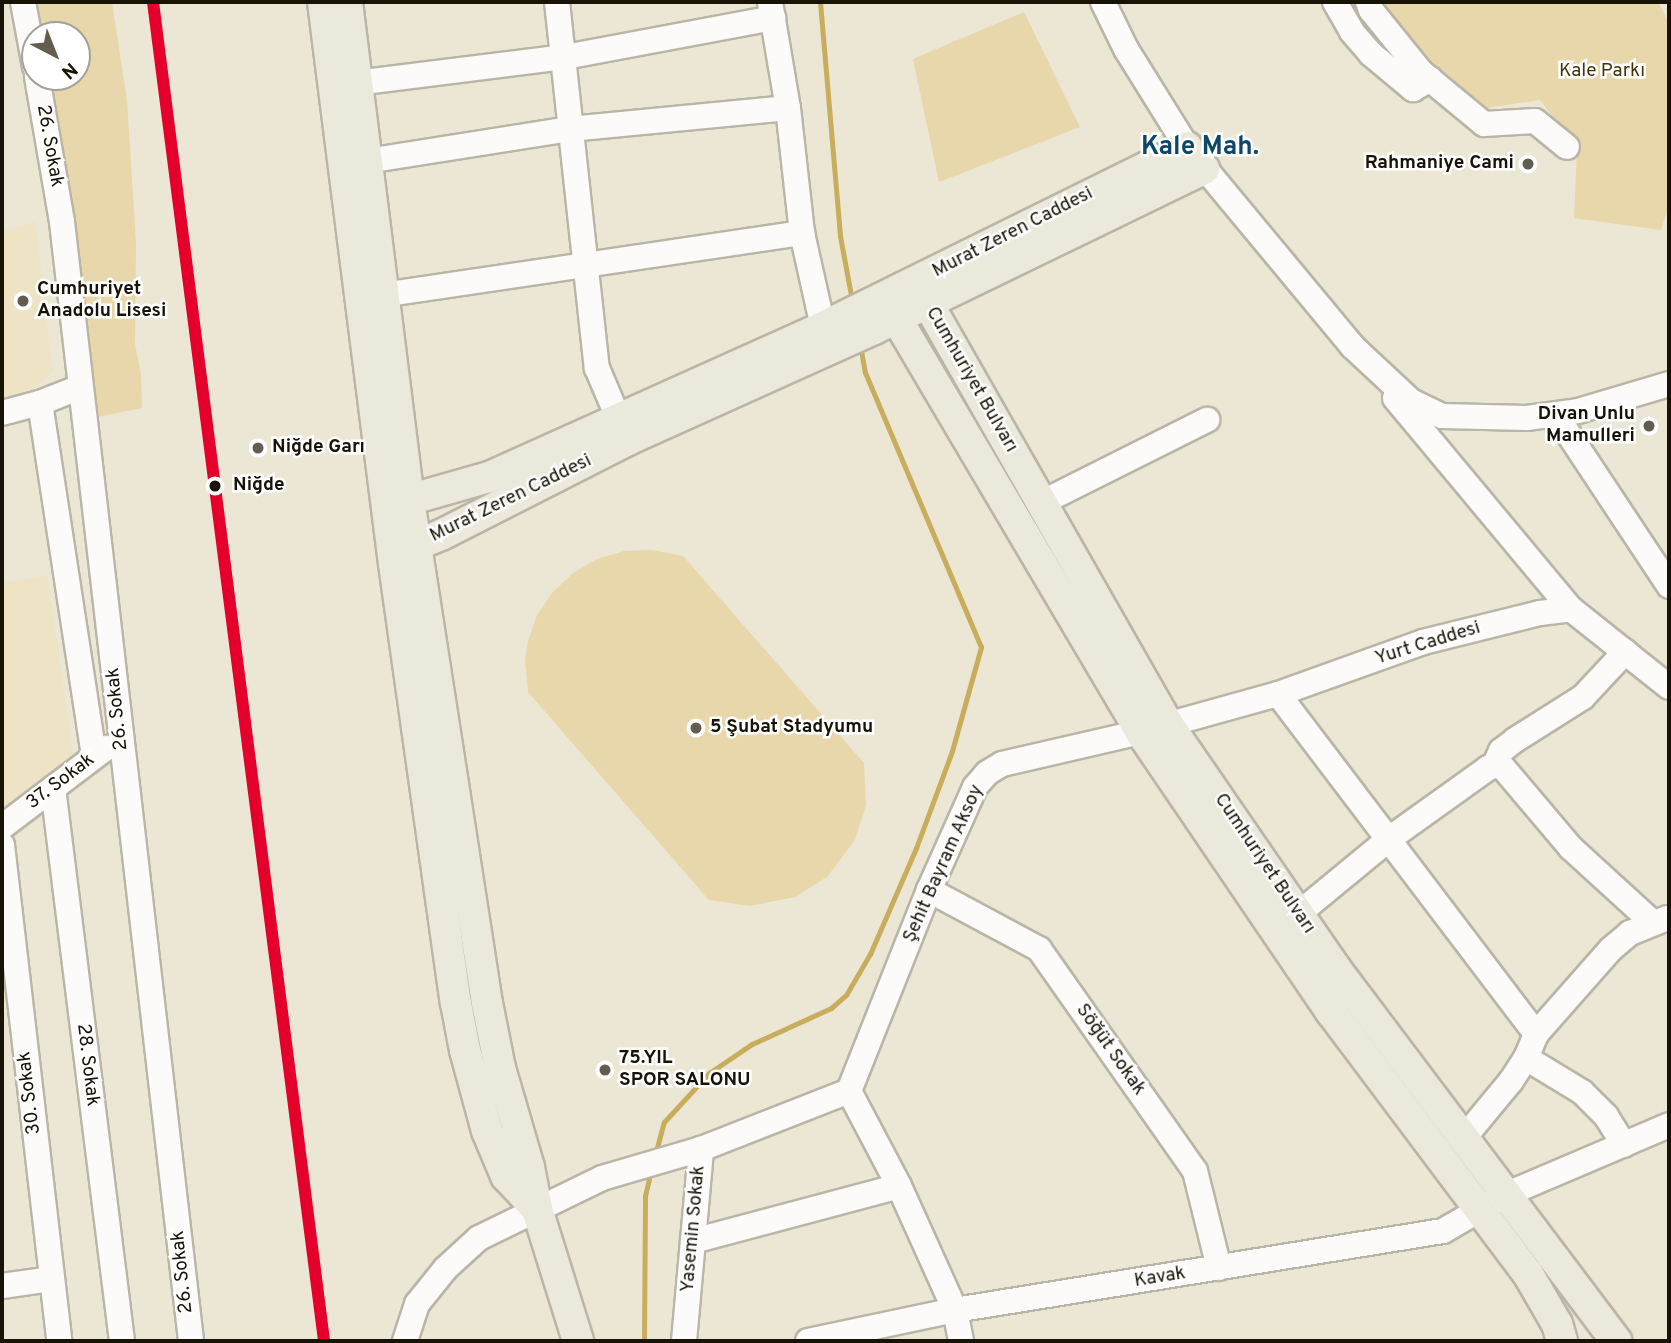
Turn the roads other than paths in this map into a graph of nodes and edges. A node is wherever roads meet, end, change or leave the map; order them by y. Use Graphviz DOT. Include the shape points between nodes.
graph roads {
  1 [pos="23,2"];
  2 [pos="323,2"];
  3 [pos="347,2"];
  4 [pos="557,2"];
  5 [pos="1103,2"];
  6 [pos="1335,2"];
  7 [pos="1368,2"];
  8 [pos="771,10"];
  9 [pos="27,21"];
  10 [pos="565,57"];
  11 [pos="1430,79"];
  12 [pos="356,83"];
  13 [pos="40,91"];
  14 [pos="788,108"];
  15 [pos="570,129"];
  16 [pos="1567,147"];
  17 [pos="1195,158"];
  18 [pos="367,161"];
  19 [pos="802,233"];
  20 [pos="587,264"];
  21 [pos="382,295"];
  22 [pos="916,295"];
  23 [pos="879,318"];
  24 [pos="835,329"];
  25 [pos="1352,346"];
  26 [pos="1669,384"];
  27 [pos="80,387"];
  28 [pos="40,404"];
  29 [pos="2,413"];
  30 [pos="1556,415"];
  31 [pos="1207,420"];
  32 [pos="623,430"];
  33 [pos="409,499"];
  34 [pos="1041,503"];
  35 [pos="390,527"];
  36 [pos="417,545"];
  37 [pos="1669,586"];
  38 [pos="1571,610"];
  39 [pos="1625,652"];
  40 [pos="1669,687"];
  41 [pos="1278,694"];
  42 [pos="1154,728"];
  43 [pos="121,738"];
  44 [pos="94,756"];
  45 [pos="1494,766"];
  46 [pos="53,788"];
  47 [pos="2,827"];
  48 [pos="1389,839"];
  49 [pos="2,845"];
  50 [pos="929,890"];
  51 [pos="1298,914"];
  52 [pos="1661,920"];
  53 [pos="1536,1034"];
  54 [pos="1526,1058"];
  55 [pos="849,1091"];
  56 [pos="1669,1125"];
  57 [pos="1463,1139"];
  58 [pos="1624,1145"];
  59 [pos="701,1149"];
  60 [pos="899,1186"];
  61 [pos="1492,1203"];
  62 [pos="537,1209"];
  63 [pos="693,1241"];
  64 [pos="1219,1268"];
  65 [pos="51,1279"];
  66 [pos="2,1286"];
  67 [pos="955,1310"];
  68 [pos="59,1341"];
  69 [pos="122,1341"];
  70 [pos="191,1341"];
  71 [pos="405,1341"];
  72 [pos="578,1341"];
  73 [pos="684,1341"];
  74 [pos="808,1341"];
  75 [pos="961,1341"];
  76 [pos="1562,1341"];
  77 [pos="1616,1341"];
  1 -- 9 [label="street"];
  2 -- 35 [label="main road"];
  3 -- 12 [label="main road"];
  4 -- 10 [label="street"];
  5 -- 17 [label="street" via="1131,58"];
  6 -- 11 [label="street" via="1371,54 1413,89"];
  7 -- 11 [label="street"];
  8 -- 10 [label="street"];
  8 -- 14 [label="street"];
  10 -- 12 [label="street"];
  10 -- 15 [label="street"];
  11 -- 16 [label="street" via="1484,124 1535,121"];
  12 -- 18 [label="main road"];
  13 -- 27 [label="street, 26. Sokak" via="59,198"];
  14 -- 15 [label="street"];
  14 -- 19 [label="street"];
  15 -- 18 [label="street"];
  15 -- 20 [label="street"];
  17 -- 22 [label="main road, Murat Zeren Caddesi"];
  17 -- 25 [label="street"];
  18 -- 21 [label="main road"];
  19 -- 20 [label="street"];
  19 -- 24 [label="street"];
  20 -- 21 [label="street"];
  20 -- 32 [label="street" via="597,368"];
  21 -- 33 [label="main road"];
  22 -- 23 [label="main road, Murat Zeren Caddesi"];
  22 -- 34 [label="main road, Cumhuriyet Bulvarı"];
  23 -- 24 [label="main road, Murat Zeren Caddesi"];
  23 -- 42 [label="main road, Cumhuriyet Bulvarı"];
  24 -- 32 [label="main road, Murat Zeren Caddesi"];
  25 -- 30 [label="street" via="1411,401 1441,416"];
  25 -- 38 [label="street"];
  26 -- 30 [label="street"];
  27 -- 28 [label="street"];
  27 -- 43 [label="street, 26. Sokak"];
  28 -- 29 [label="street"];
  28 -- 44 [label="street"];
  30 -- 37 [label="street"];
  31 -- 34 [label="street"];
  32 -- 33 [label="main road, Murat Zeren Caddesi" via="489,477"];
  32 -- 36 [label="main road, Murat Zeren Caddesi"];
  33 -- 35 [label="main road" via="393,507"];
  33 -- 36 [label="main road"];
  34 -- 42 [label="main road, Cumhuriyet Bulvarı"];
  35 -- 36 [label="main road, Murat Zeren Caddesi" via="402,542"];
  35 -- 62 [label="main road" via="465,1050 487,1131 506,1176"];
  36 -- 62 [label="main road" via="487,1003"];
  38 -- 39 [label="street"];
  38 -- 41 [label="street, Yurt Caddesi" via="1540,613 1423,642"];
  39 -- 40 [label="street"];
  39 -- 45 [label="street" via="1583,697 1501,751"];
  41 -- 42 [label="street, Yurt Caddesi"];
  41 -- 48 [label="street"];
  42 -- 50 [label="street, Şehit Bayram Aksoy" via="1002,764 987,773 975,787"];
  42 -- 51 [label="main road, Cumhuriyet Bulvarı"];
  42 -- 61 [label="main road, Cumhuriyet Bulvarı" via="1331,1012"];
  43 -- 44 [label="street, 37. Sokak"];
  43 -- 70 [label="street, 26. Sokak"];
  44 -- 46 [label="street, 37. Sokak"];
  45 -- 48 [label="street"];
  45 -- 52 [label="street" via="1500,764 1571,848"];
  46 -- 47 [label="street, 37. Sokak"];
  46 -- 69 [label="street, 28. Sokak"];
  48 -- 51 [label="street"];
  48 -- 53 [label="street"];
  49 -- 65 [label="street, 30. Sokak"];
  50 -- 55 [label="street, Şehit Bayram Aksoy"];
  50 -- 64 [label="street, Söğüt Sokak" via="1039,949 1195,1171"];
  51 -- 57 [label="main road, Cumhuriyet Bulvarı"];
  52 -- 53 [label="street" via="1630,933 1611,949"];
  53 -- 54 [label="street"];
  54 -- 57 [label="street"];
  54 -- 58 [label="street" via="1583,1092 1606,1116"];
  55 -- 59 [label="street, Yasemin Sokak"];
  55 -- 60 [label="street"];
  56 -- 58 [label="street, Kavak"];
  57 -- 61 [label="main road, Cumhuriyet Bulvarı"];
  58 -- 61 [label="street, Kavak"];
  59 -- 62 [label="street" via="626,1170"];
  59 -- 63 [label="street, Yasemin Sokak"];
  60 -- 63 [label="street"];
  60 -- 67 [label="street"];
  61 -- 64 [label="street, Kavak" via="1443,1231"];
  61 -- 76 [label="main road, Cumhuriyet Bulvarı"];
  61 -- 77 [label="main road, Cumhuriyet Bulvarı"];
  62 -- 71 [label="street" via="479,1238 444,1269 417,1304"];
  62 -- 72 [label="main road"];
  63 -- 73 [label="street, Yasemin Sokak"];
  64 -- 67 [label="street, Kavak"];
  65 -- 66 [label="street"];
  65 -- 68 [label="street, 30. Sokak"];
  67 -- 74 [label="street, Kavak"];
  67 -- 75 [label="street"];
}
